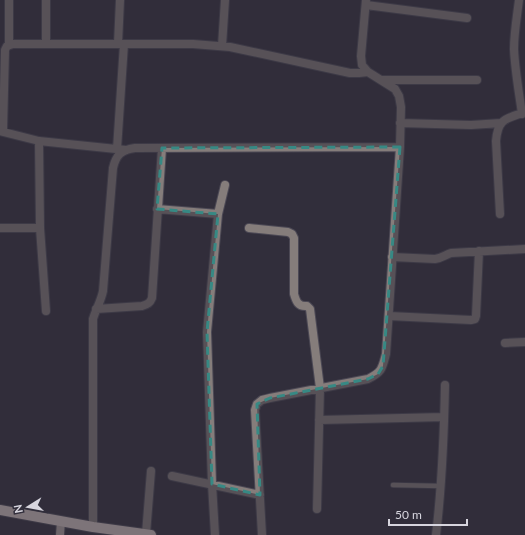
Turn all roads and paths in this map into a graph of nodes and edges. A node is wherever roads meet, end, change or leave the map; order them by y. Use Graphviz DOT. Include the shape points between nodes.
graph roads {
  1 [pos="9,0"];
  2 [pos="46,0"];
  3 [pos="120,0"];
  4 [pos="225,0"];
  5 [pos="519,0"];
  6 [pos="366,3"];
  7 [pos="467,18"];
  8 [pos="46,44"];
  9 [pos="121,44"];
  10 [pos="9,45"];
  11 [pos="222,46"];
  12 [pos="368,72"];
  13 [pos="381,80"];
  14 [pos="477,80"];
  15 [pos="523,113"];
  16 [pos="400,123"];
  17 [pos="501,123"];
  18 [pos="2,131"];
  19 [pos="39,140"];
  20 [pos="400,147"];
  21 [pos="162,148"];
  22 [pos="117,149"];
  23 [pos="126,150"];
  24 [pos="225,185"];
  25 [pos="157,209"];
  26 [pos="218,214"];
  27 [pos="500,214"];
  28 [pos="0,228"];
  29 [pos="40,228"];
  30 [pos="249,228"];
  31 [pos="525,249"];
  32 [pos="479,251"];
  33 [pos="392,257"];
  34 [pos="96,309"];
  35 [pos="46,311"];
  36 [pos="389,316"];
  37 [pos="525,342"];
  38 [pos="505,343"];
  39 [pos="444,385"];
  40 [pos="320,388"];
  41 [pos="444,417"];
  42 [pos="319,420"];
  43 [pos="151,471"];
  44 [pos="172,476"];
  45 [pos="212,484"];
  46 [pos="393,485"];
  47 [pos="441,486"];
  48 [pos="260,495"];
  49 [pos="317,509"];
  50 [pos="0,510"];
  51 [pos="61,521"];
  52 [pos="93,527"];
  53 [pos="60,535"];
  54 [pos="149,535"];
  55 [pos="215,535"];
  56 [pos="262,535"];
  57 [pos="436,535"];
  1 -- 10 [label="street"];
  2 -- 8 [label="street"];
  3 -- 9 [label="street"];
  4 -- 11 [label="street"];
  5 -- 15 [label="street" via="514,49"];
  6 -- 7 [label="street"];
  6 -- 12 [label="street" via="361,56 362,65"];
  8 -- 9 [label="street"];
  8 -- 10 [label="street"];
  9 -- 11 [label="street"];
  9 -- 22 [label="street"];
  10 -- 18 [label="street" via="5,50"];
  11 -- 12 [label="street" via="350,72"];
  12 -- 13 [label="street"];
  13 -- 14 [label="street"];
  13 -- 16 [label="street" via="395,89 399,96"];
  15 -- 17 [label="street"];
  16 -- 17 [label="street" via="471,126"];
  16 -- 20 [label="street"];
  17 -- 27 [label="street" via="496,141"];
  18 -- 19 [label="street"];
  19 -- 22 [label="street"];
  19 -- 29 [label="street"];
  20 -- 21 [label="street"];
  20 -- 33 [label="street"];
  21 -- 23 [label="street"];
  21 -- 25 [label="street"];
  22 -- 23 [label="street"];
  23 -- 34 [label="street" via="119,154 113,168 103,291"];
  24 -- 26 [label="street"];
  25 -- 26 [label="street"];
  25 -- 34 [label="street" via="150,302 142,306"];
  26 -- 45 [label="street" via="207,332"];
  28 -- 29 [label="street"];
  29 -- 35 [label="street"];
  30 -- 40 [label="street" via="288,232 294,238 294,294 298,304 310,309"];
  31 -- 32 [label="street"];
  32 -- 33 [label="street" via="451,253 435,259"];
  32 -- 36 [label="street" via="475,319"];
  33 -- 36 [label="street"];
  34 -- 52 [label="street" via="93,330"];
  36 -- 40 [label="street" via="386,354 378,374 368,379"];
  37 -- 38 [label="street"];
  39 -- 41 [label="street"];
  40 -- 42 [label="street"];
  40 -- 48 [label="street" via="262,400 257,404 255,410"];
  41 -- 42 [label="street"];
  41 -- 47 [label="street"];
  42 -- 49 [label="street"];
  43 -- 54 [label="street"];
  44 -- 45 [label="street"];
  45 -- 48 [label="street"];
  45 -- 55 [label="street"];
  46 -- 47 [label="lane"];
  47 -- 57 [label="street"];
  48 -- 56 [label="street"];
  50 -- 51 [label="main road"];
  51 -- 52 [label="main road"];
  51 -- 53 [label="main road"];
  52 -- 54 [label="main road"];
}
